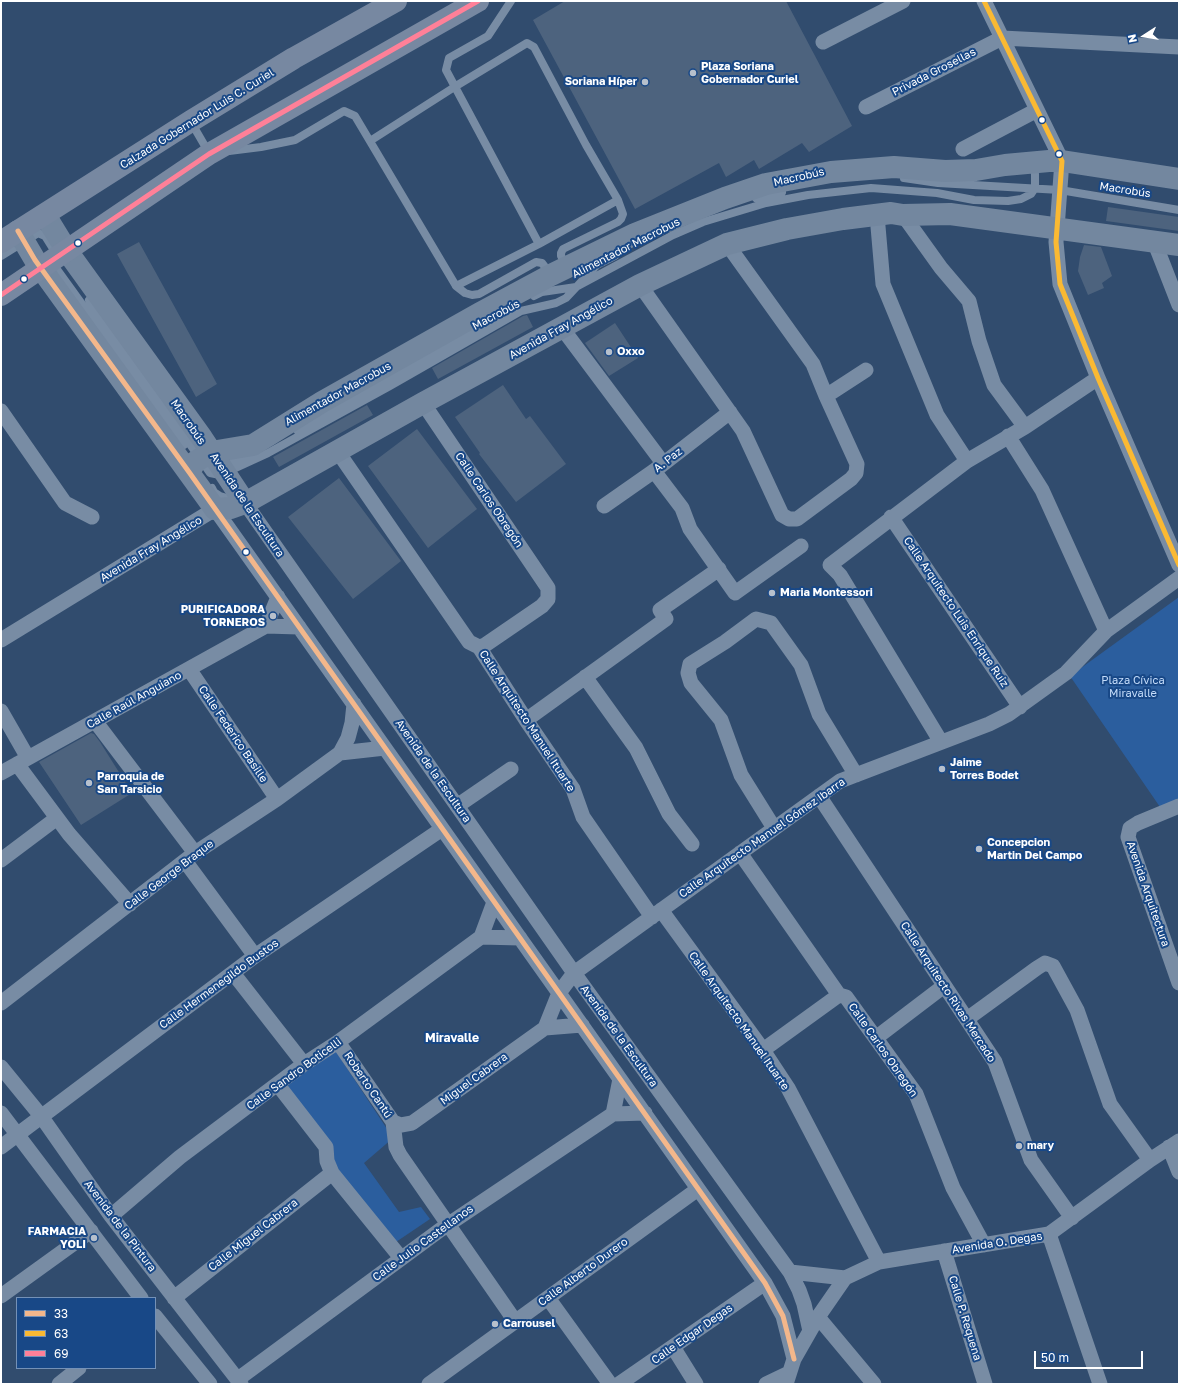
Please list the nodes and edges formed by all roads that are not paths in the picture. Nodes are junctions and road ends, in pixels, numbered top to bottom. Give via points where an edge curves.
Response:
1 (396, 1) edge
2 (478, 1) edge
3 (511, 1) edge
4 (903, 1) edge
5 (984, 1) edge
6 (1002, 38) junction
7 (823, 42) dead end
8 (1179, 47) edge
9 (456, 86) junction
10 (866, 107) dead end
11 (1037, 110) junction
12 (191, 122) junction
13 (370, 141) junction
14 (963, 149) dead end
15 (209, 154) junction
16 (1062, 161) junction
17 (1027, 162) junction
18 (870, 177) dead end
19 (893, 178) dead end
20 (1179, 179) edge
21 (835, 180) dead end
22 (1035, 188) junction
23 (787, 190) dead end
24 (1060, 190) junction
25 (618, 200) junction
26 (1179, 210) edge
27 (45, 215) junction
28 (877, 215) junction
29 (903, 215) junction
30 (1057, 226) junction
31 (14, 238) edge
32 (647, 238) dead end
33 (1179, 239) edge
34 (1154, 240) junction
35 (539, 244) junction
36 (727, 244) junction
37 (1179, 245) edge
38 (625, 251) dead end
39 (1, 256) edge
40 (49, 261) junction
41 (559, 271) junction
42 (72, 276) dead end
43 (640, 285) junction
44 (456, 286) junction
45 (576, 287) junction
46 (1, 295) edge
47 (1179, 305) edge
48 (562, 328) junction
49 (866, 370) dead end
50 (1098, 378) junction
51 (826, 396) junction
52 (423, 403) junction
53 (1, 411) edge
54 (730, 412) junction
55 (1024, 427) junction
56 (1008, 436) junction
57 (338, 452) junction
58 (967, 461) junction
59 (204, 462) junction
60 (658, 467) junction
61 (243, 500) junction
62 (604, 506) dead end
63 (215, 509) junction
64 (92, 517) dead end
65 (891, 517) junction
66 (1174, 543) edge
67 (801, 546) dead end
68 (1179, 565) edge
69 (719, 570) junction
70 (1179, 578) edge
71 (278, 597) junction
72 (548, 599) joint
73 (266, 626) junction
74 (299, 627) junction
75 (1106, 631) junction
76 (1, 640) edge
77 (479, 648) junction
78 (189, 669) junction
79 (585, 677) junction
80 (354, 704) junction
81 (1020, 707) junction
82 (1, 711) edge
83 (526, 720) junction
84 (95, 721) junction
85 (941, 742) junction
86 (385, 748) junction
87 (340, 753) junction
88 (23, 761) junction
89 (511, 769) dead end
90 (1, 773) edge
91 (856, 775) junction
92 (819, 796) junction
93 (277, 799) junction
94 (457, 806) junction
95 (1179, 806) edge
96 (57, 818) junction
97 (774, 828) junction
98 (442, 829) junction
99 (692, 844) dead end
100 (740, 853) junction
101 (190, 857) junction
102 (1, 860) edge
103 (494, 902) junction
104 (130, 904) junction
105 (656, 914) junction
106 (481, 937) junction
107 (520, 938) junction
108 (255, 956) junction
109 (1176, 964) edge
110 (574, 973) junction
111 (233, 974) junction
112 (1179, 983) edge
113 (944, 986) junction
114 (559, 993) junction
115 (839, 995) junction
116 (1, 1003) edge
117 (967, 1019) junction
118 (582, 1025) junction
119 (545, 1028) junction
120 (877, 1037) junction
121 (338, 1042) junction
122 (763, 1050) junction
123 (304, 1064) junction
124 (1, 1067) edge
125 (620, 1079) junction
126 (278, 1085) junction
127 (1, 1113) edge
128 (645, 1113) junction
129 (613, 1114) junction
130 (41, 1116) junction
131 (397, 1123) junction
132 (17, 1134) junction
133 (1174, 1144) edge
134 (1, 1147) edge
135 (1150, 1160) junction
136 (1179, 1172) edge
137 (332, 1173) junction
138 (698, 1189) junction
139 (111, 1216) junction
140 (1072, 1218) junction
141 (448, 1224) junction
142 (91, 1230) junction
143 (1048, 1234) junction
144 (984, 1245) junction
145 (944, 1251) junction
146 (401, 1258) junction
147 (879, 1262) junction
148 (790, 1272) junction
149 (845, 1278) junction
150 (765, 1283) junction
151 (1, 1296) edge
152 (140, 1297) edge
153 (174, 1298) junction
154 (548, 1298) junction
155 (156, 1317) edge
156 (818, 1317) junction
157 (515, 1321) junction
158 (810, 1331) junction
159 (673, 1347) junction
160 (78, 1369) edge
161 (790, 1372) edge
162 (240, 1382) edge
163 (59, 1384) edge
164 (210, 1384) edge
165 (428, 1384) edge
166 (610, 1384) edge
167 (619, 1384) edge
168 (696, 1384) edge
169 (766, 1384) edge
170 (874, 1384) edge
171 (985, 1384) edge
172 (1100, 1384) edge

1 - 12 main road, Calzada Gobernador Luis C. Curiel via 294,58
2 - 15 main road
3 - 9 lane via 488,36 449,58 446,70
4 - 7 street
5 - 6 street
6 - 8 street
6 - 10 street, Privada Grosellas
6 - 11 street
9 - 13 lane
9 - 25 lane via 527,43 534,47
9 - 35 lane
11 - 14 street
11 - 16 street
12 - 15 lane
12 - 27 main road, Calzada Gobernador Luis C. Curiel
13 - 15 lane via 355,116 344,111 295,140
13 - 44 lane
15 - 40 main road
16 - 17 street
16 - 20 street
16 - 24 street
17 - 22 lane via 1033,166 1036,174
17 - 41 street via 976,170 945,171 894,167 831,172 766,184 667,220
18 - 21 lane, Macrobús
19 - 22 lane, Macrobús
22 - 24 lane, Macrobús
22 - 45 lane, Alimentador Macrobus via 1021,200 1008,201 974,200 936,193 871,188 808,194 766,203 703,222 673,235
23 - 32 lane, Macrobús via 718,208
24 - 26 lane, Macrobús
24 - 30 street
25 - 35 lane
25 - 41 lane via 623,214 621,219 563,249
27 - 31 main road, Calzada Gobernador Luis C. Curiel
27 - 40 street, Avenida de la Escultura
28 - 29 street, Avenida Fray Angélico
28 - 36 street, Avenida Fray Angélico via 787,229
28 - 58 street via 883,284 937,415
29 - 30 street, Avenida Fray Angélico via 950,214
29 - 55 street via 941,268 969,301 994,384
30 - 33 lane, Macrobús
30 - 34 street, Avenida Fray Angélico
30 - 50 street via 1056,252 1060,284
30 - 61 lane, Macrobús via 959,211 882,209 767,228 718,242 646,274 427,394 251,493
31 - 39 lane
31 - 40 street, Avenida de la Escultura
34 - 37 street, Avenida Fray Angélico
34 - 47 street
35 - 44 lane
36 - 43 street, Avenida Fray Angélico
36 - 51 street via 813,364
38 - 45 lane, Macrobús via 597,265
40 - 46 main road
40 - 59 street, Avenida de la Escultura
40 - 59 street, Avenida de la Escultura
41 - 44 lane via 536,262 479,294 465,293
41 - 59 street via 322,402 253,445
42 - 59 lane, Macrobús
43 - 48 street, Avenida Fray Angélico
43 - 54 street
45 - 59 lane, Alimentador Macrobus via 542,292 524,300 265,448
45 - 59 lane, Macrobús via 566,298 521,312 268,453
48 - 52 street, Avenida Fray Angélico
48 - 60 street
49 - 51 street
50 - 55 street
50 - 66 street
51 - 54 street via 857,464 856,473 797,519 789,519 782,515 742,430
52 - 57 street, Avenida Fray Angélico
52 - 72 street, Calle Carlos Obregón via 548,588
53 - 64 street via 65,503
54 - 60 street, A. Paz
55 - 56 street
56 - 58 street
56 - 75 street via 1042,490
57 - 61 street, Avenida Fray Angélico
57 - 77 street, Calle Arquitecto Manuel Ituarte via 469,642
58 - 65 street
59 - 61 street, Avenida de la Escultura
59 - 61 lane, Macrobús via 214,492 227,498
59 - 63 street, Avenida de la Escultura
60 - 62 street, A. Paz
60 - 69 street via 682,508 690,529
61 - 63 street, Avenida Fray Angélico via 231,508
61 - 94 street, Avenida de la Escultura
63 - 71 street, Avenida de la Escultura
63 - 76 street, Avenida Fray Angélico
65 - 81 street, Calle Arquitecto Luis Enrique Ruiz
65 - 85 street via 830,565 840,575
66 - 68 street
67 - 69 street via 735,593
69 - 79 street via 660,610 666,619
70 - 75 street, Calle Arquitecto Manuel Gómez Ibarra
71 - 73 street
71 - 74 street, Avenida de la Escultura
72 - 77 street, Calle Arquitecto Manuel Ituarte via 542,606
73 - 74 street
73 - 78 street, Calle Raúl Anguiano
74 - 80 street, Avenida de la Escultura
75 - 81 street, Calle Arquitecto Manuel Gómez Ibarra via 1066,673
77 - 83 street, Calle Arquitecto Manuel Ituarte
78 - 84 street, Calle Raúl Anguiano
78 - 93 street, Calle Federico Basille
79 - 83 street
79 - 99 street via 636,748 669,814
80 - 86 street, Avenida de la Escultura
80 - 87 street, Calle George Braque via 348,738
81 - 85 street, Calle Arquitecto Manuel Gómez Ibarra via 989,724
82 - 88 street
83 - 105 street, Calle Arquitecto Manuel Ituarte via 573,789 583,817
84 - 88 street, Calle Raúl Anguiano
84 - 101 street
85 - 91 street, Calle Arquitecto Manuel Gómez Ibarra
86 - 87 street, Calle George Braque
86 - 98 street, Avenida de la Escultura
87 - 93 street, Calle George Braque
88 - 90 street, Calle Raúl Anguiano
88 - 96 street
89 - 94 street
91 - 92 street, Calle Arquitecto Manuel Gómez Ibarra via 840,781
91 - 97 street via 819,714 800,665 771,623 756,619 690,664 688,673 692,683 721,720 740,775
92 - 97 street, Calle Arquitecto Manuel Gómez Ibarra
92 - 113 street, Calle Arquitecto Rivas Mercado
93 - 101 street, Calle George Braque
94 - 110 street, Avenida de la Escultura
95 - 109 street, Avenida Arquitectura via 1138,822 1130,828 1128,837
96 - 102 street
96 - 104 street
97 - 100 street, Calle Arquitecto Manuel Gómez Ibarra
98 - 103 street, Avenida de la Escultura
98 - 108 street, Calle Hermenegildo Bustos
100 - 105 street, Calle Arquitecto Manuel Gómez Ibarra
100 - 115 street, Calle Carlos Obregón
101 - 104 street, Calle George Braque
101 - 108 street
103 - 106 street
103 - 107 street, Avenida de la Escultura
104 - 116 street, Calle George Braque
105 - 110 street, Calle Arquitecto Manuel Gómez Ibarra
105 - 122 street, Calle Arquitecto Manuel Ituarte
106 - 107 street
106 - 121 street, Calle Sandro Boticelli
107 - 114 street, Avenida de la Escultura
108 - 111 street, Calle Hermenegildo Bustos
109 - 112 street, Avenida Arquitectura
110 - 114 street, Calle Arquitecto Manuel Gómez Ibarra
110 - 148 street, Avenida de la Escultura
111 - 123 street
111 - 130 street, Calle Hermenegildo Bustos
113 - 117 street, Calle Arquitecto Rivas Mercado
113 - 120 street
114 - 118 street, Avenida de la Escultura
114 - 119 street
115 - 120 street, Calle Carlos Obregón via 846,997
115 - 122 street
117 - 135 street via 1044,963 1053,966 1077,1010 1110,1104
117 - 140 street, Calle Arquitecto Rivas Mercado via 995,1062 1031,1160
118 - 119 street
118 - 125 street, Avenida de la Escultura
119 - 131 street, Miguel Cabrera via 412,1123
120 - 144 street, Calle Carlos Obregón via 916,1094 953,1188
121 - 123 street, Calle Sandro Boticelli
121 - 131 street, Roberto Cantú
122 - 147 street, Calle Arquitecto Manuel Ituarte via 788,1088
123 - 126 street, Calle Sandro Boticelli
124 - 130 street, Avenida de la Pintura
125 - 128 street, Avenida de la Escultura
125 - 129 street
126 - 137 street via 326,1147 327,1161
126 - 139 street, Calle Sandro Boticelli via 180,1157
127 - 132 street
128 - 129 street
128 - 138 street, Avenida de la Escultura
129 - 141 street, Calle Julio Castellanos
130 - 132 street, Calle Hermenegildo Bustos
130 - 139 street, Avenida de la Pintura
131 - 141 street via 396,1147 400,1155
132 - 134 street, Calle Hermenegildo Bustos
132 - 142 street
133 - 135 street, Avenida O. Degas
133 - 136 street
135 - 140 street, Avenida O. Degas
137 - 146 street
137 - 153 street, Calle Miguel Cabrera
138 - 150 street, Avenida de la Escultura
138 - 154 street, Calle Alberto Durero
139 - 153 street, Avenida de la Pintura
140 - 143 street, Avenida O. Degas
141 - 146 street, Calle Julio Castellanos
141 - 157 street
142 - 151 street
142 - 152 street
143 - 144 street, Avenida O. Degas
143 - 172 street
144 - 145 street, Avenida O. Degas
145 - 147 street, Avenida O. Degas
145 - 171 street, Calle P. Requena
146 - 162 street, Calle Julio Castellanos
147 - 149 street, Avenida O. Degas
148 - 149 street
148 - 158 street, Avenida de la Escultura via 804,1304
149 - 156 street
150 - 159 street, Calle Edgar Degas
150 - 161 street, Avenida de la Escultura via 783,1316
153 - 162 street, Avenida de la Pintura
154 - 157 street, Calle Alberto Durero
154 - 166 street
155 - 164 street
156 - 158 street
156 - 170 street
157 - 165 street, Calle Alberto Durero
158 - 161 street
159 - 167 street, Calle Edgar Degas
159 - 168 street
160 - 163 street
161 - 169 street

